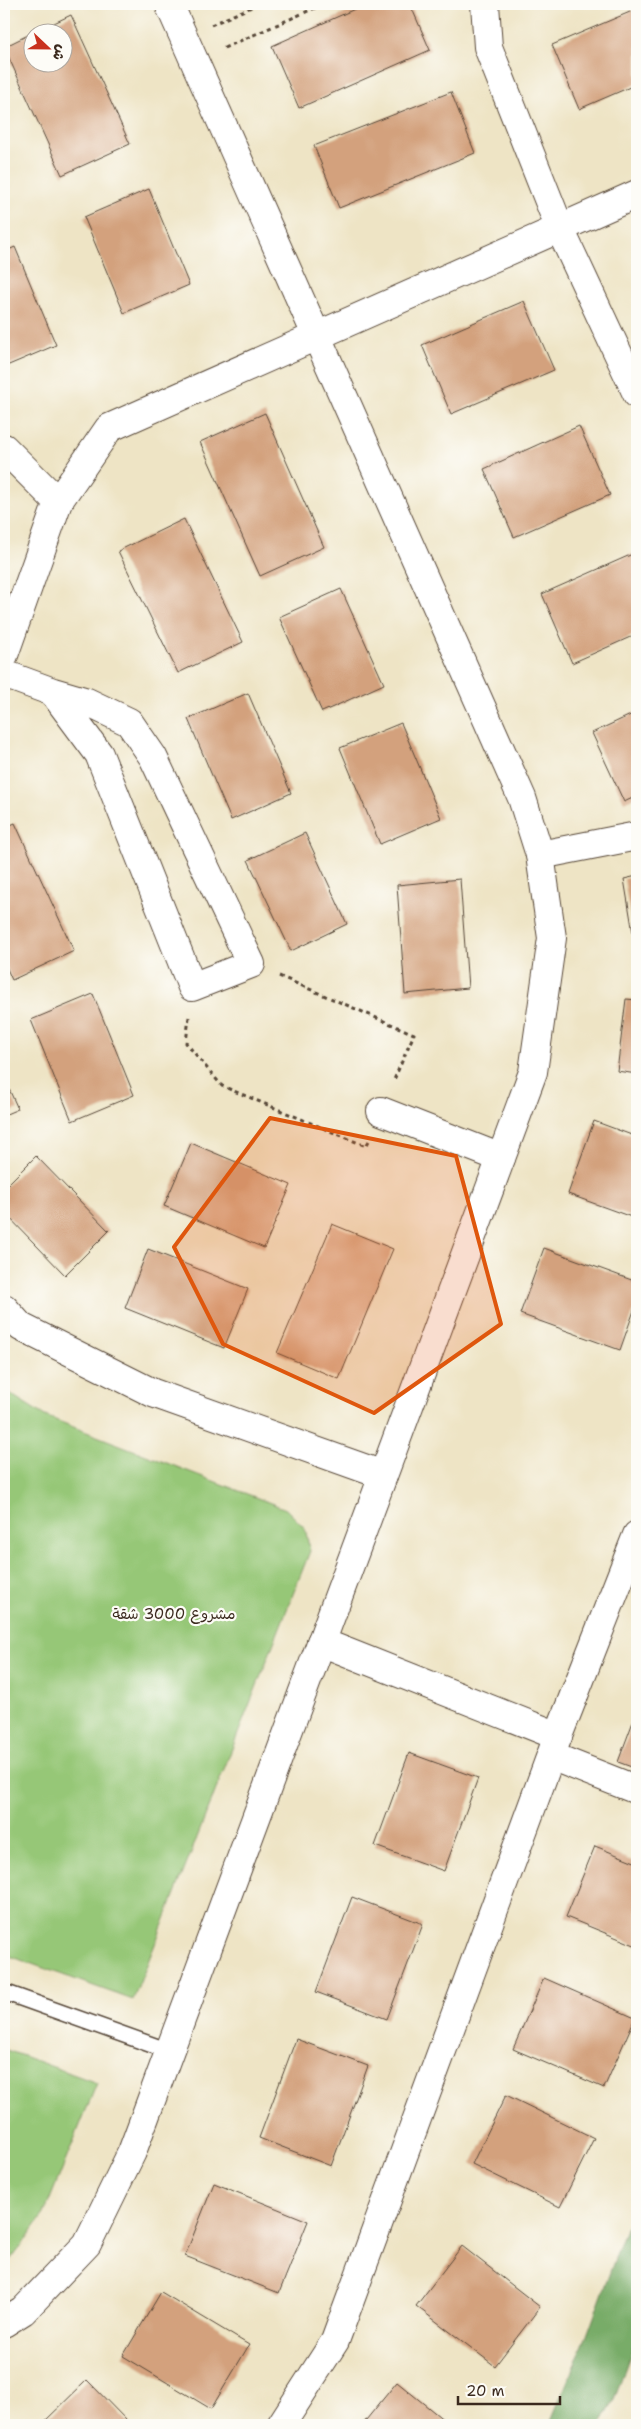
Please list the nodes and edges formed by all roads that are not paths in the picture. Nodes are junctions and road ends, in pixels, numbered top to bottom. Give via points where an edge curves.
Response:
1 (169, 4) edge
2 (485, 4) edge
3 (637, 194) edge
4 (560, 229) junction
5 (317, 336) junction
6 (637, 394) edge
7 (4, 448) edge
8 (58, 502) junction
9 (4, 655) edge
10 (4, 674) edge
11 (53, 692) junction
12 (637, 836) edge
13 (540, 854) junction
14 (381, 1111) road end
15 (501, 1158) junction
16 (4, 1308) edge
17 (383, 1475) junction
18 (637, 1535) edge
19 (321, 1642) junction
20 (554, 1746) junction
21 (637, 1790) edge
22 (4, 1992) edge
23 (169, 2051) junction
24 (4, 2323) edge
25 (281, 2425) edge

1 - 5 street
2 - 4 street via 488,47
3 - 4 street
4 - 5 street
4 - 6 street
5 - 8 street via 109,428
5 - 13 street via 522,798
7 - 8 street
8 - 9 street
10 - 11 street
11 - 11 street via 99,754 192,987 251,964 153,757 129,722 88,702
12 - 13 street
13 - 15 street via 552,938 533,1072
14 - 15 street
15 - 17 street
16 - 17 street via 21,1327 152,1393
17 - 19 street
18 - 20 street
19 - 20 street
19 - 23 street
20 - 21 street
20 - 25 street via 335,2341
22 - 23 lane
23 - 24 street via 132,2152 87,2244 23,2311

